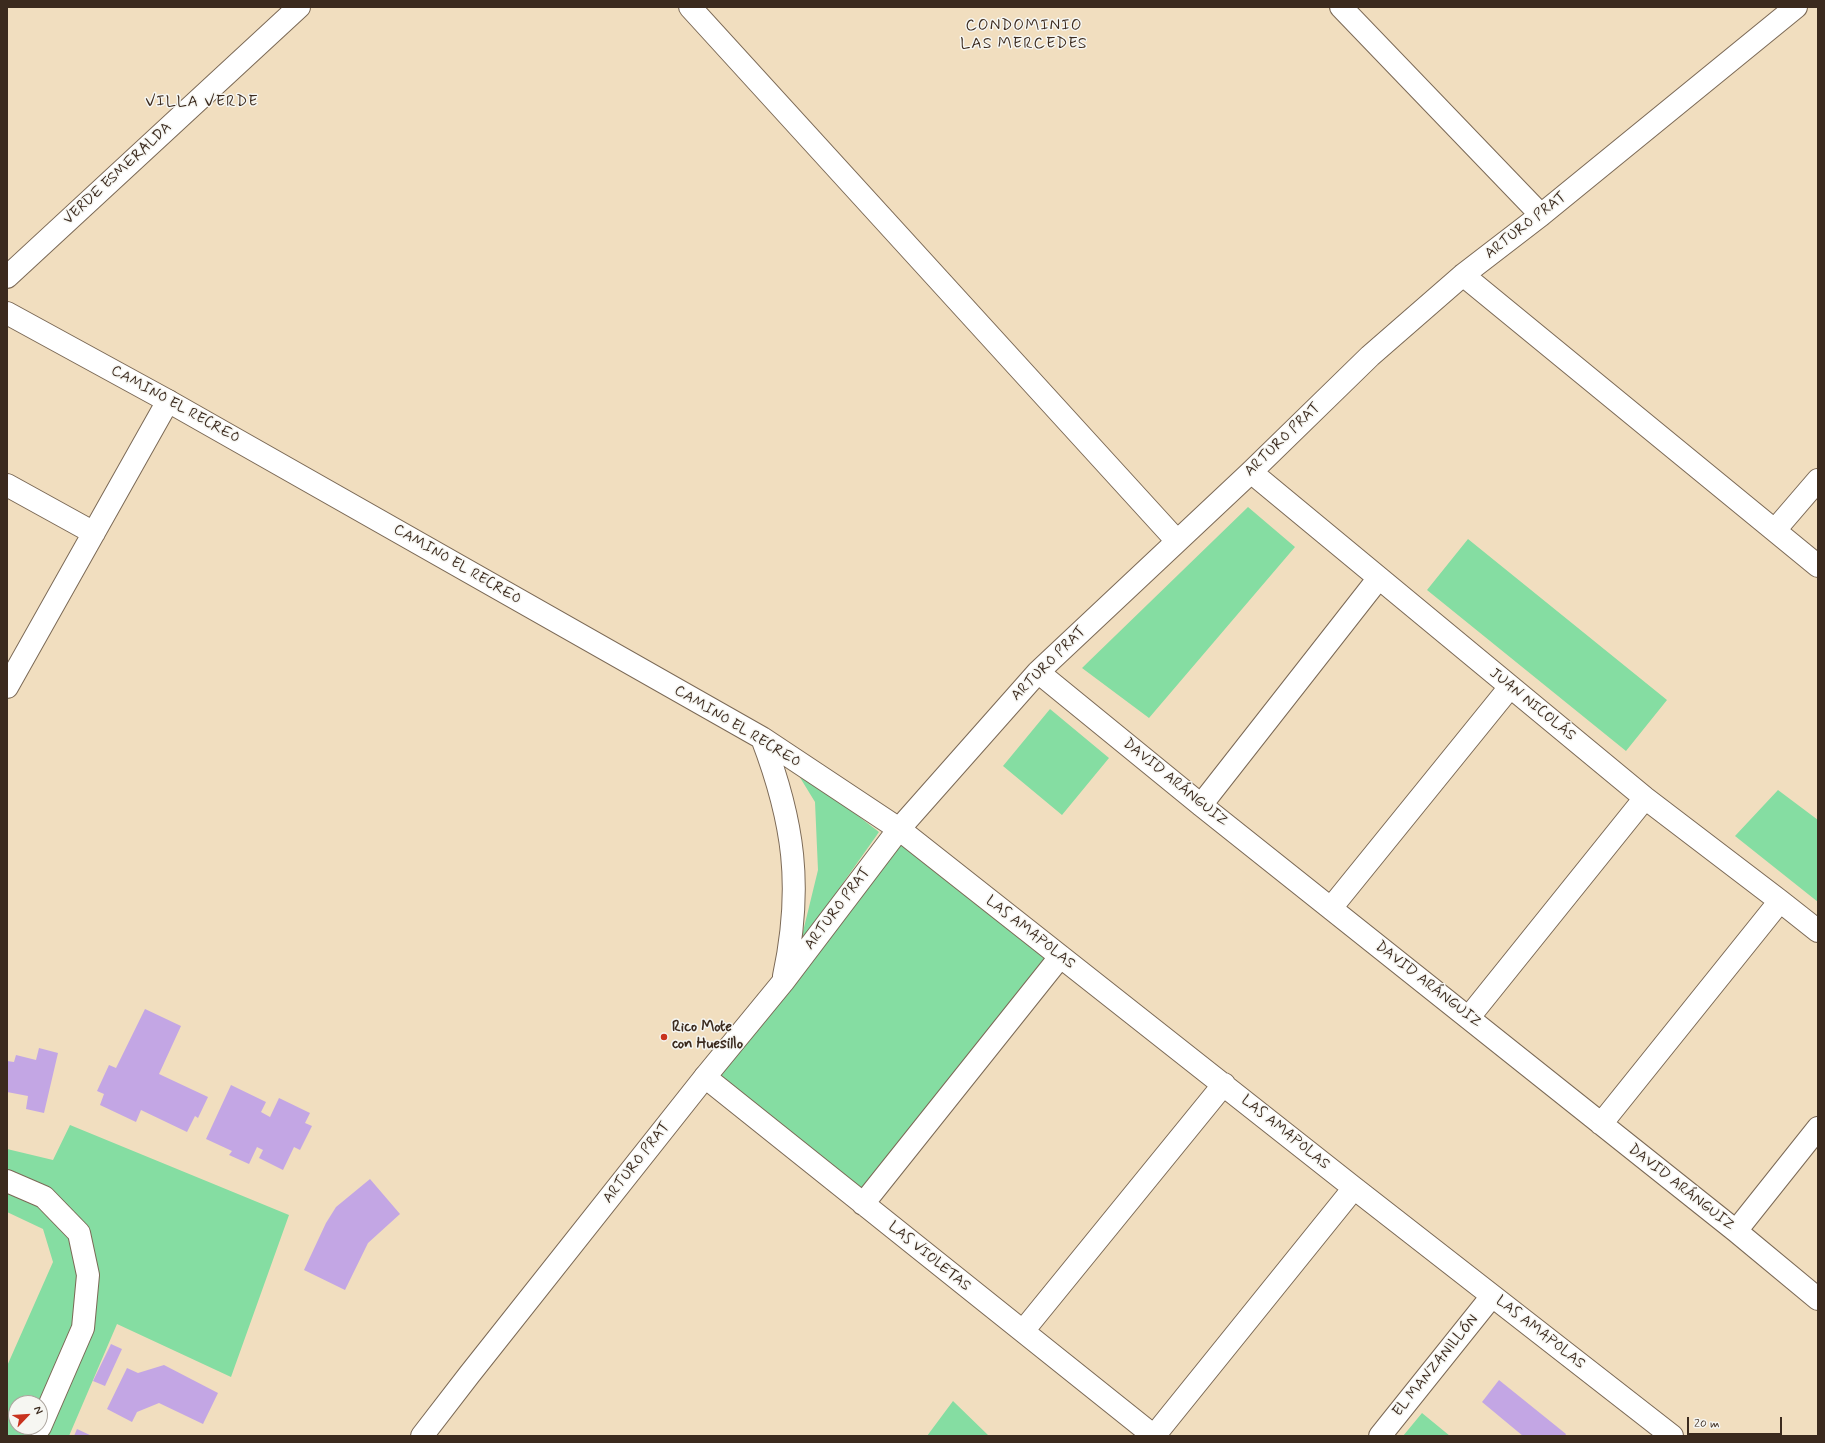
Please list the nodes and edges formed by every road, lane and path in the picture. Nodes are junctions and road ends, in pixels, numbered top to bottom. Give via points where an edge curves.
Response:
1 (299, 7) edge
2 (690, 7) edge
3 (1341, 7) edge
4 (1796, 7) edge
5 (1541, 215) junction
6 (1463, 275) junction
7 (7, 277) edge
8 (7, 313) edge
9 (168, 401) junction
10 (1251, 472) junction
11 (1818, 480) edge
12 (7, 485) edge
13 (1775, 530) junction
14 (94, 534) junction
15 (1177, 541) junction
16 (1818, 566) edge
17 (1378, 579) junction
18 (1038, 672) junction
19 (7, 687) edge
20 (1510, 687) junction
21 (762, 738) junction
22 (1646, 798) junction
23 (1201, 804) junction
24 (899, 829) junction
25 (1780, 900) junction
26 (1331, 908) junction
27 (1818, 931) edge
28 (1060, 957) junction
29 (783, 982) junction
30 (1468, 1017) junction
31 (704, 1077) junction
32 (1224, 1084) junction
33 (1601, 1124) junction
34 (1818, 1128) edge
35 (7, 1181) edge
36 (1354, 1188) junction
37 (863, 1204) junction
38 (1736, 1231) junction
39 (1492, 1296) junction
40 (1818, 1300) edge
41 (1023, 1331) junction
42 (48, 1409) edge
43 (422, 1436) edge
44 (1154, 1436) edge
45 (1380, 1436) edge
46 (1672, 1436) edge

1 - 7 street, VERDE ESMERALDA
2 - 15 street
3 - 5 street
4 - 5 street, ARTURO PRAT
5 - 6 street, ARTURO PRAT
6 - 10 street, ARTURO PRAT via 1370,356
6 - 13 street
8 - 9 street, CAMINO EL RECREO
9 - 14 street
9 - 21 street, CAMINO EL RECREO
10 - 15 street, ARTURO PRAT
10 - 17 street, JUAN NICOLÁS
11 - 13 street
12 - 14 street
13 - 16 street
14 - 19 street
15 - 18 street, ARTURO PRAT
17 - 20 street, JUAN NICOLÁS
17 - 23 street
18 - 23 street, DAVID ARÁNGUIZ
18 - 24 street, ARTURO PRAT
20 - 22 street, JUAN NICOLÁS
20 - 26 street
21 - 24 street, CAMINO EL RECREO
21 - 29 street via 776,774 792,850 793,916
22 - 25 street, JUAN NICOLÁS
22 - 30 street
23 - 26 street, DAVID ARÁNGUIZ
24 - 28 street, LAS AMAPOLAS
24 - 29 street, ARTURO PRAT
25 - 27 street, JUAN NICOLÁS
25 - 33 street
26 - 30 street, DAVID ARÁNGUIZ
28 - 32 street, LAS AMAPOLAS
28 - 37 street
29 - 31 street, ARTURO PRAT
30 - 33 street, DAVID ARÁNGUIZ
31 - 37 street, LAS VIOLETAS
31 - 43 street, ARTURO PRAT
32 - 36 street, LAS AMAPOLAS
32 - 41 street
33 - 38 street, DAVID ARÁNGUIZ
34 - 38 street
35 - 42 street via 44,1197 79,1232 88,1275 83,1328
36 - 39 street, LAS AMAPOLAS
36 - 44 street
37 - 41 street, LAS VIOLETAS
38 - 40 street, DAVID ARÁNGUIZ
39 - 45 street, EL MANZANILLÓN
39 - 46 street, LAS AMAPOLAS
41 - 44 street, LAS VIOLETAS

